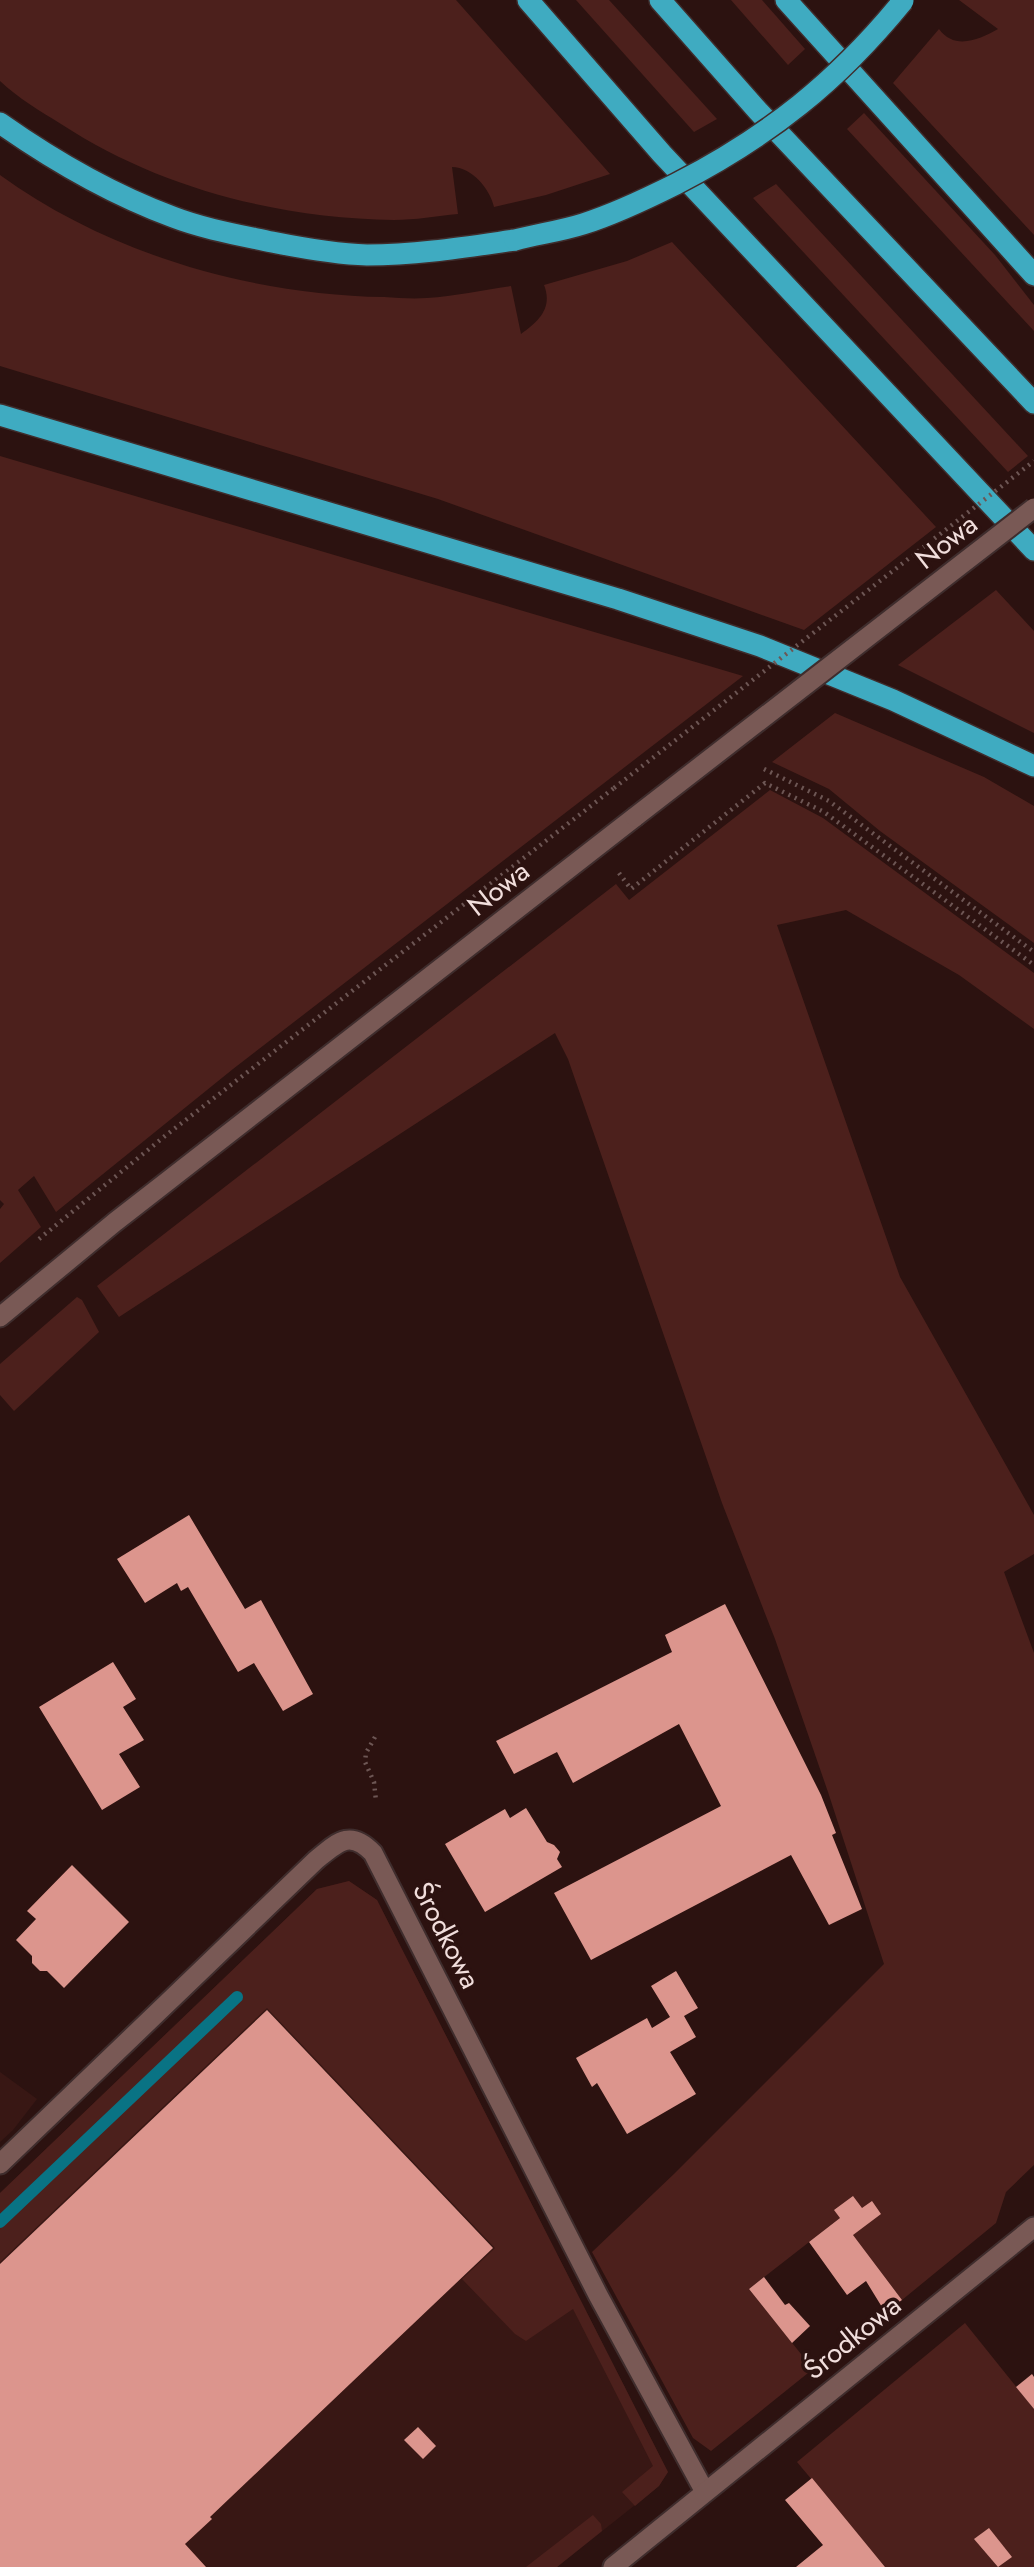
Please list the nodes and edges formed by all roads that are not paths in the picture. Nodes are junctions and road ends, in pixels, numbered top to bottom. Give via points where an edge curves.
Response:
1 (528, 0) edge
2 (660, 0) edge
3 (786, 0) edge
4 (903, 0) edge
5 (0, 123) edge
6 (1034, 275) edge
7 (1034, 403) edge
8 (0, 415) edge
9 (1034, 508) edge
10 (1034, 550) edge
11 (1034, 766) edge
12 (0, 1317) edge
13 (0, 2164) edge
14 (1034, 2227) edge
15 (705, 2492) junction
16 (613, 2567) edge

1 - 10 highway via 662,154
2 - 7 highway via 767,121
3 - 6 highway
4 - 5 highway, bridge via 826,85 779,123 713,165 583,224 515,240 422,253 364,255 299,247 174,218 88,179
8 - 11 highway via 618,599 760,646 893,700
9 - 12 street, Nowa, bridge via 97,1236
13 - 15 street, Środkowa via 316,1860 338,1842 352,1839 365,1845
14 - 15 street, Środkowa
15 - 16 street, Środkowa

